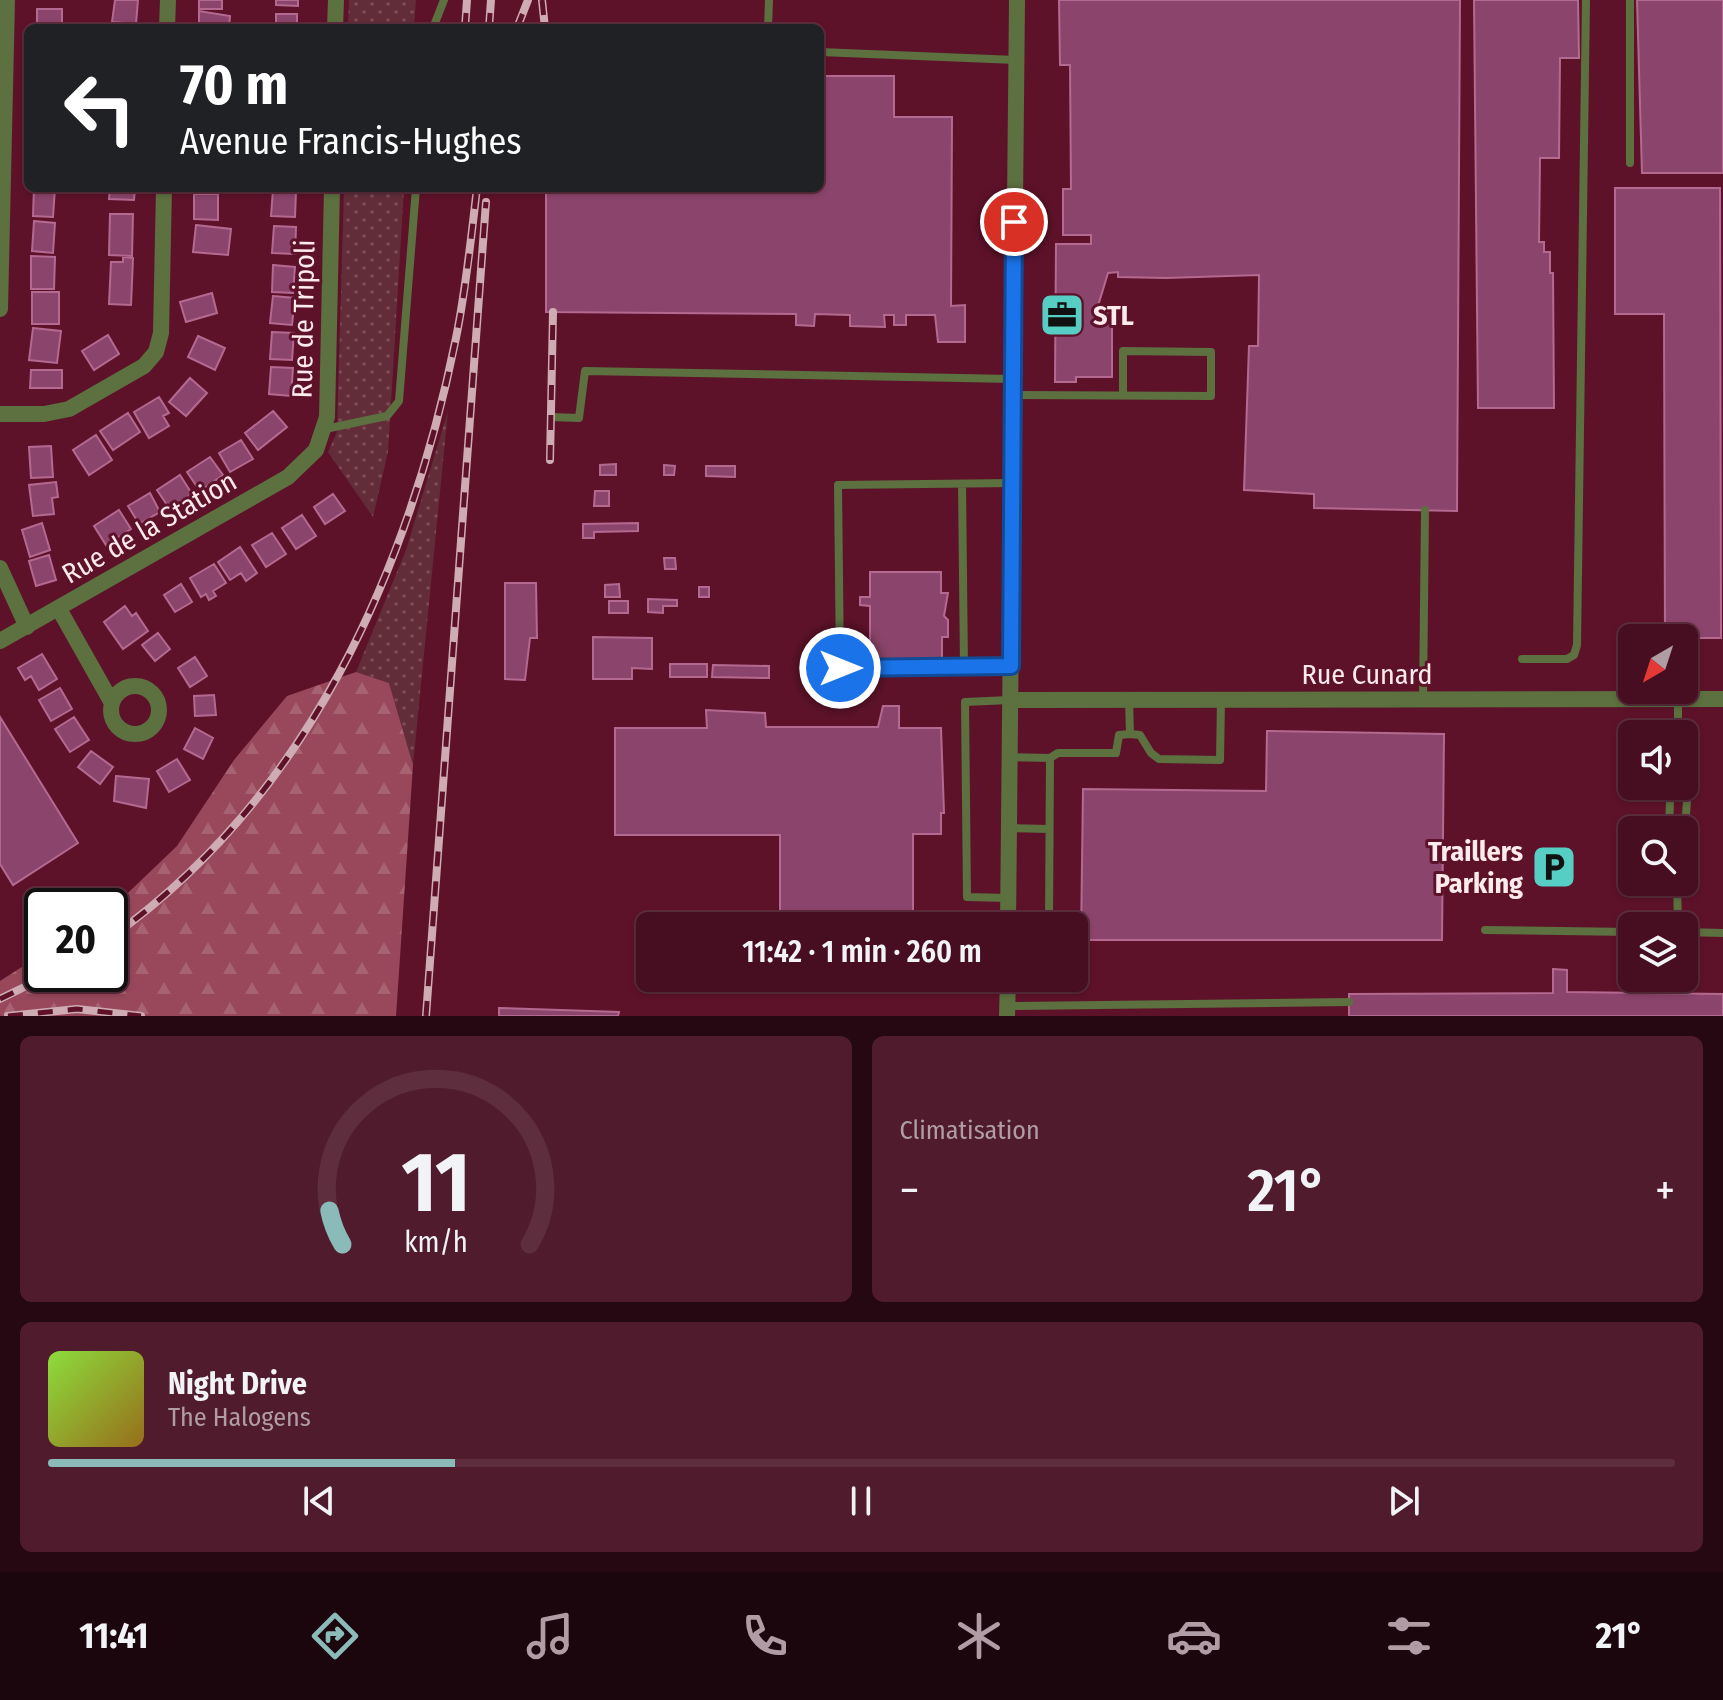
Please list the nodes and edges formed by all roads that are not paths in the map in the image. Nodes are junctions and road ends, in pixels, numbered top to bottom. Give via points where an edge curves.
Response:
1 (7, 0) edge
2 (168, 0) edge
3 (336, 0) edge
4 (444, 0) edge
5 (769, 0) edge
6 (1017, 0) edge
7 (1586, 0) edge
8 (1630, 0) edge
9 (167, 24) edge
10 (335, 24) edge
11 (435, 24) edge
12 (768, 24) edge
13 (824, 52) edge
14 (1016, 60) junction
15 (1630, 163) dead end
16 (164, 192) edge
17 (332, 192) edge
18 (416, 192) edge
19 (0, 309) edge
20 (1013, 387) junction
21 (1123, 395) junction
22 (0, 414) edge
23 (551, 417) dead end
24 (325, 429) junction
25 (316, 450) joint
26 (1012, 483) junction
27 (962, 484) junction
28 (1425, 510) dead end
29 (0, 568) edge
30 (59, 609) junction
31 (27, 627) junction
32 (0, 641) edge
33 (1522, 659) dead end
34 (1011, 666) junction
35 (964, 667) junction
36 (1618, 699) edge
37 (1698, 699) edge
38 (1723, 699) edge
39 (1011, 700) junction
40 (1129, 700) junction
41 (1221, 700) junction
42 (1423, 700) junction
43 (112, 703) dead end
44 (1130, 734) junction
45 (1010, 757) junction
46 (1050, 758) junction
47 (1009, 828) junction
48 (1049, 829) junction
49 (1008, 898) junction
50 (1008, 912) edge
51 (1049, 912) edge
52 (1485, 930) dead end
53 (1618, 932) edge
54 (1698, 932) edge
55 (1723, 933) edge
56 (1349, 1002) dead end
57 (1007, 1011) edge

1 - 19 street
2 - 9 street
3 - 10 street
4 - 11 lane
5 - 12 lane
6 - 14 street
7 - 33 lane via 1577,645 1567,659
8 - 15 lane
13 - 14 lane
14 - 20 street
16 - 22 street via 161,333 156,352 144,366 69,409
17 - 24 street, Rue de Tripoli
18 - 24 lane via 399,401 387,416
20 - 21 lane
20 - 23 lane via 585,371 579,418
20 - 26 street
21 - 21 lane via 1211,396 1211,352 1123,351
24 - 25 street, Rue de Tripoli
25 - 30 street, Rue de la Station via 288,477
26 - 27 lane
26 - 34 street
27 - 35 lane
27 - 35 lane via 838,485 840,668
28 - 42 lane
29 - 31 street
30 - 31 street, Rue de la Station
30 - 43 street
31 - 32 street, Rue de la Station
34 - 35 lane
34 - 39 street
36 - 42 street, Rue Cunard
37 - 38 street, Rue Cunard
39 - 40 street, Rue Cunard
39 - 45 street
39 - 49 lane via 965,702 967,897
40 - 41 street, Rue Cunard
40 - 44 lane
41 - 42 street, Rue Cunard
41 - 44 lane via 1220,760 1159,759 1140,735
44 - 46 lane via 1119,735 1116,753 1058,753
45 - 46 lane
45 - 47 street
46 - 48 lane
47 - 48 lane
47 - 49 street
48 - 51 lane
49 - 50 street
52 - 53 lane
54 - 55 lane
56 - 57 lane

